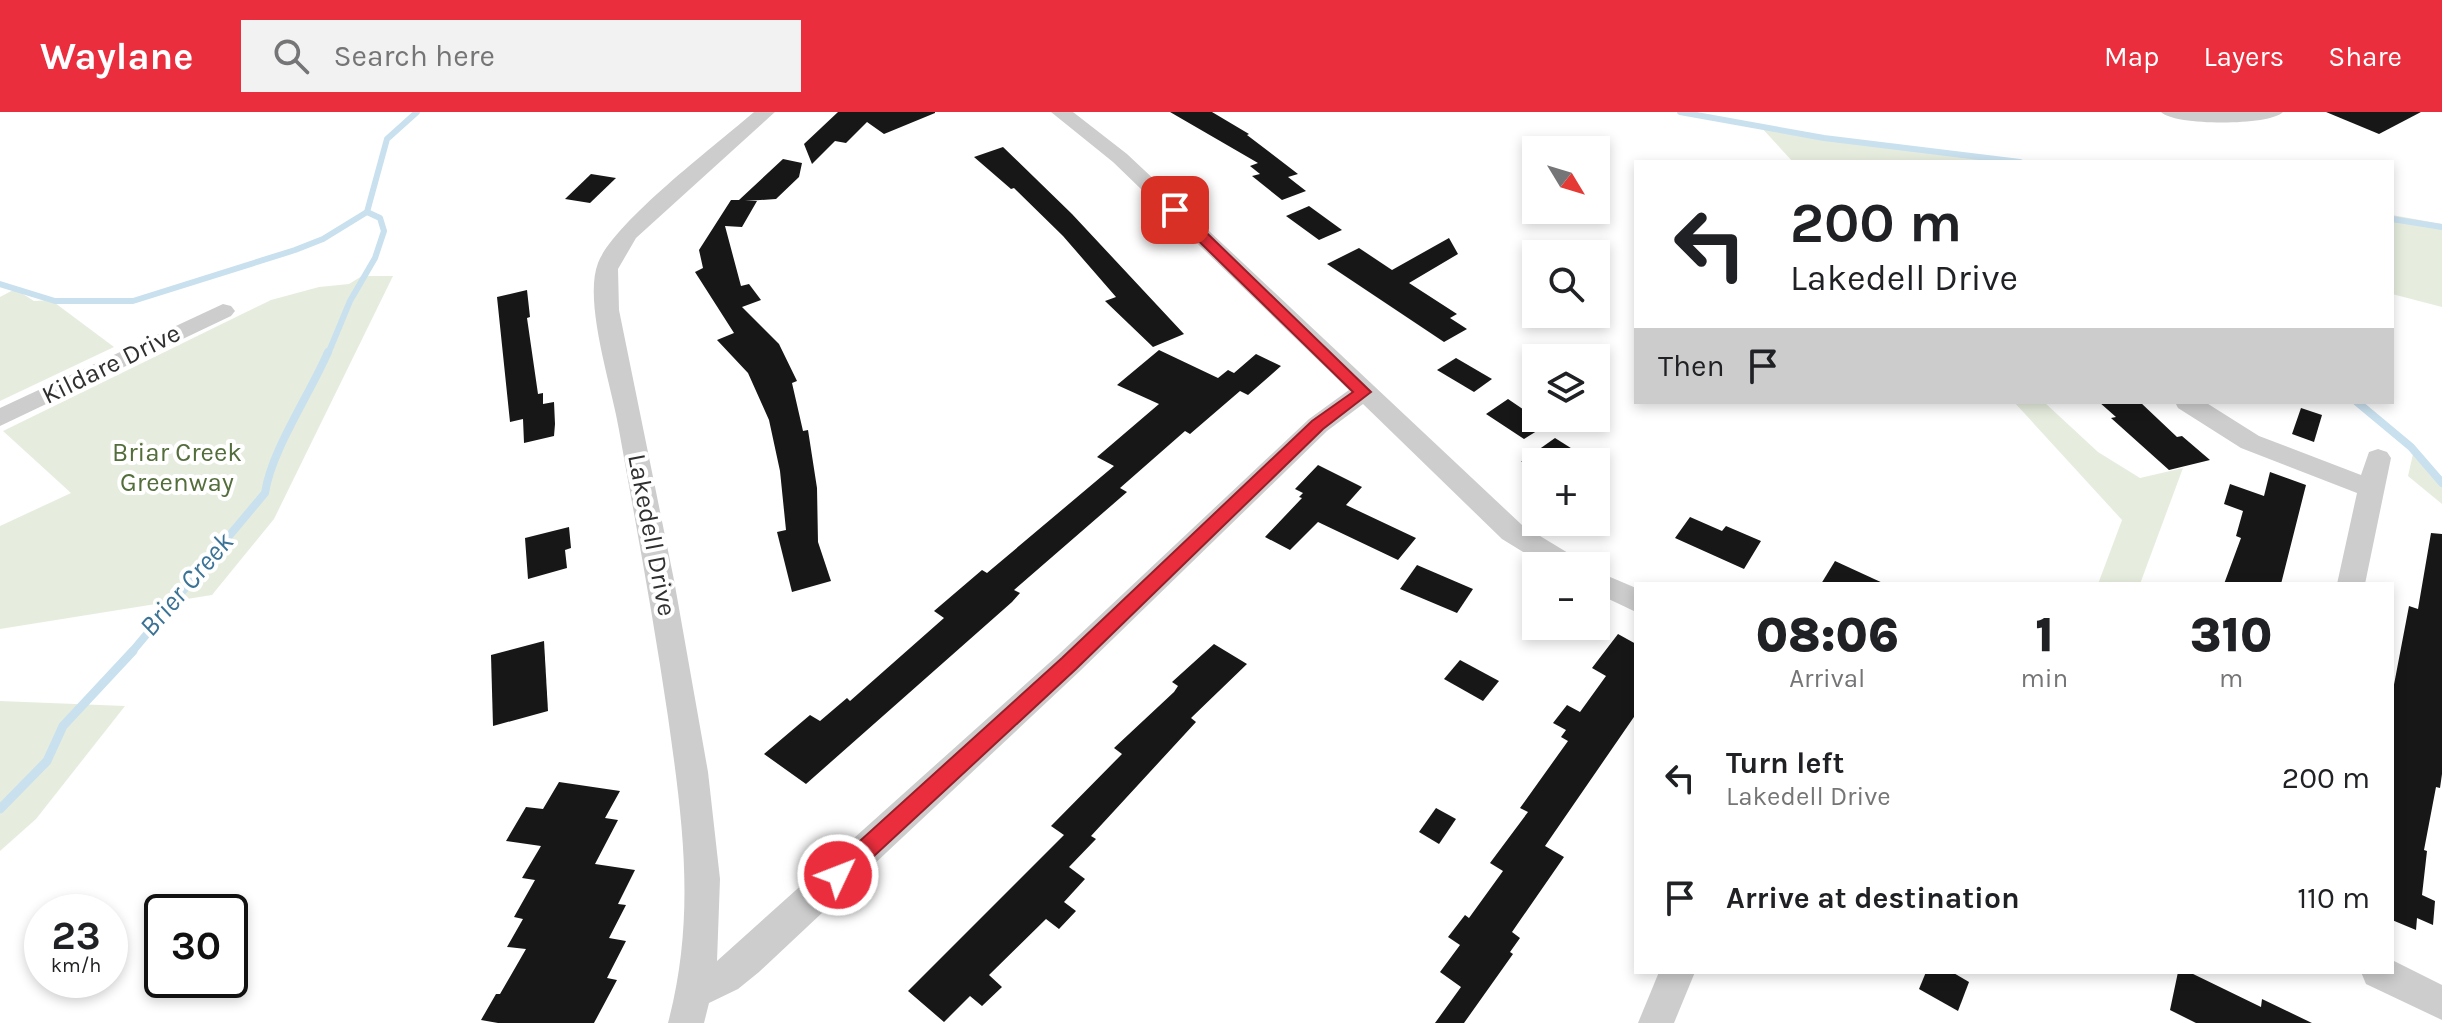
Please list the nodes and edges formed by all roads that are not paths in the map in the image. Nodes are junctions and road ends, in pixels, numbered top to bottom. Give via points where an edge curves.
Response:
1 (765, 112) edge
2 (1061, 112) edge
3 (2171, 112) edge
4 (2273, 112) edge
5 (223, 311) dead end
6 (1363, 392) junction
7 (2190, 404) edge
8 (0, 418) edge
9 (2378, 458) dead end
10 (2372, 489) junction
11 (1545, 552) edge
12 (2351, 582) edge
13 (1610, 588) edge
14 (1634, 600) edge
15 (1676, 974) edge
16 (2383, 974) edge
17 (695, 992) junction
18 (2442, 1003) edge
19 (686, 1023) edge
20 (1656, 1023) edge

1 - 17 street, Lakedell Drive via 628,233 613,253 606,279 674,650 704,854 706,908
2 - 6 street via 1120,158
3 - 4 street via 2215,117
5 - 8 street, Kildare Drive
6 - 11 street via 1512,532
6 - 17 street via 1318,425 746,960
7 - 10 street via 2250,442
9 - 10 street
10 - 12 street
13 - 14 street
15 - 20 street
16 - 18 street
17 - 19 street, Lakedell Drive

